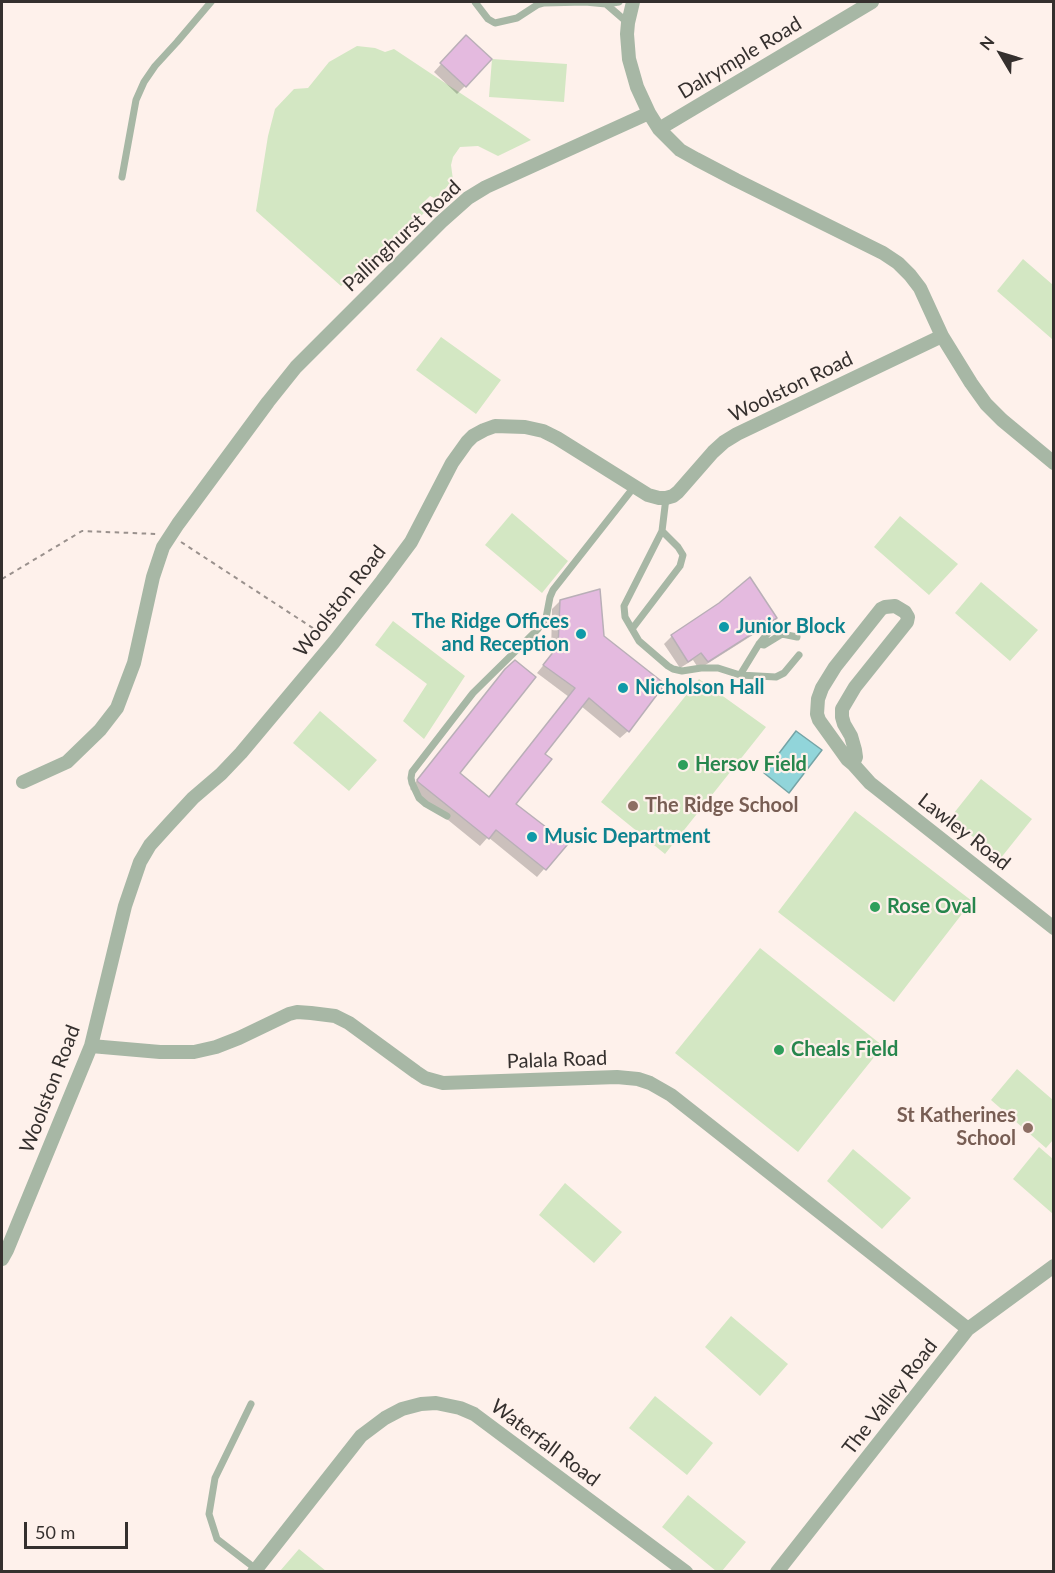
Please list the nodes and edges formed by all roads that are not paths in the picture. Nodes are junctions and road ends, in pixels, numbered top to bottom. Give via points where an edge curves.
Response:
1 (211, 2) edge
2 (475, 2) edge
3 (619, 2) edge
4 (633, 2) edge
5 (872, 2) edge
6 (606, 4) junction
7 (628, 23) junction
8 (649, 113) junction
9 (659, 129) junction
10 (122, 177) dead end
11 (942, 336) junction
12 (1053, 461) edge
13 (634, 487) junction
14 (666, 498) junction
15 (662, 531) junction
16 (773, 627) dead end
17 (632, 629) junction
18 (797, 637) dead end
19 (759, 644) junction
20 (799, 655) dead end
21 (740, 675) junction
22 (853, 764) junction
23 (23, 782) dead end
24 (447, 816) dead end
25 (1053, 928) edge
26 (91, 1046) junction
27 (2, 1259) edge
28 (1053, 1266) edge
29 (968, 1329) junction
30 (252, 1404) dead end
31 (255, 1570) edge
32 (686, 1572) edge
33 (777, 1572) edge

1 - 10 lane via 144,82 136,100
2 - 6 lane via 495,23 517,18 544,3
3 - 6 lane
4 - 7 street
5 - 9 street, Dalrymple Road
6 - 7 lane
7 - 8 street via 633,73
8 - 9 street
8 - 23 street, Pallinghurst Road via 468,198 296,367 163,547 134,663 117,708 67,762
9 - 11 street via 680,150 898,263 920,288
11 - 12 street via 986,404
11 - 14 street, Woolston Road via 737,434 713,452 678,492
13 - 14 street, Woolston Road via 648,495
13 - 24 lane via 553,590 546,618 538,629 473,693 412,772 419,798
13 - 26 street, Woolston Road via 543,431 495,426 467,442 411,542 382,582 241,753 193,798 145,852 125,906
14 - 15 lane
15 - 17 lane via 624,606
15 - 17 lane via 683,555 680,566
16 - 19 lane
17 - 21 lane via 673,669 718,668
18 - 19 lane via 782,634
19 - 21 lane
20 - 21 lane via 781,675
22 - 22 street, Lawley Road via 819,720 818,699 835,667 881,609 895,606 905,612 907,622 842,709 855,750
22 - 25 street, Lawley Road via 870,783
26 - 27 street, Woolston Road
26 - 29 street, Palala Road via 194,1052 216,1047 288,1014 311,1012 349,1023 434,1082 617,1077 644,1081 671,1095
28 - 29 street, The Valley Road
29 - 33 street, The Valley Road
30 - 31 lane via 215,1478 209,1514 217,1539
31 - 32 street, Waterfall Road via 361,1437 402,1409 436,1403 474,1414

